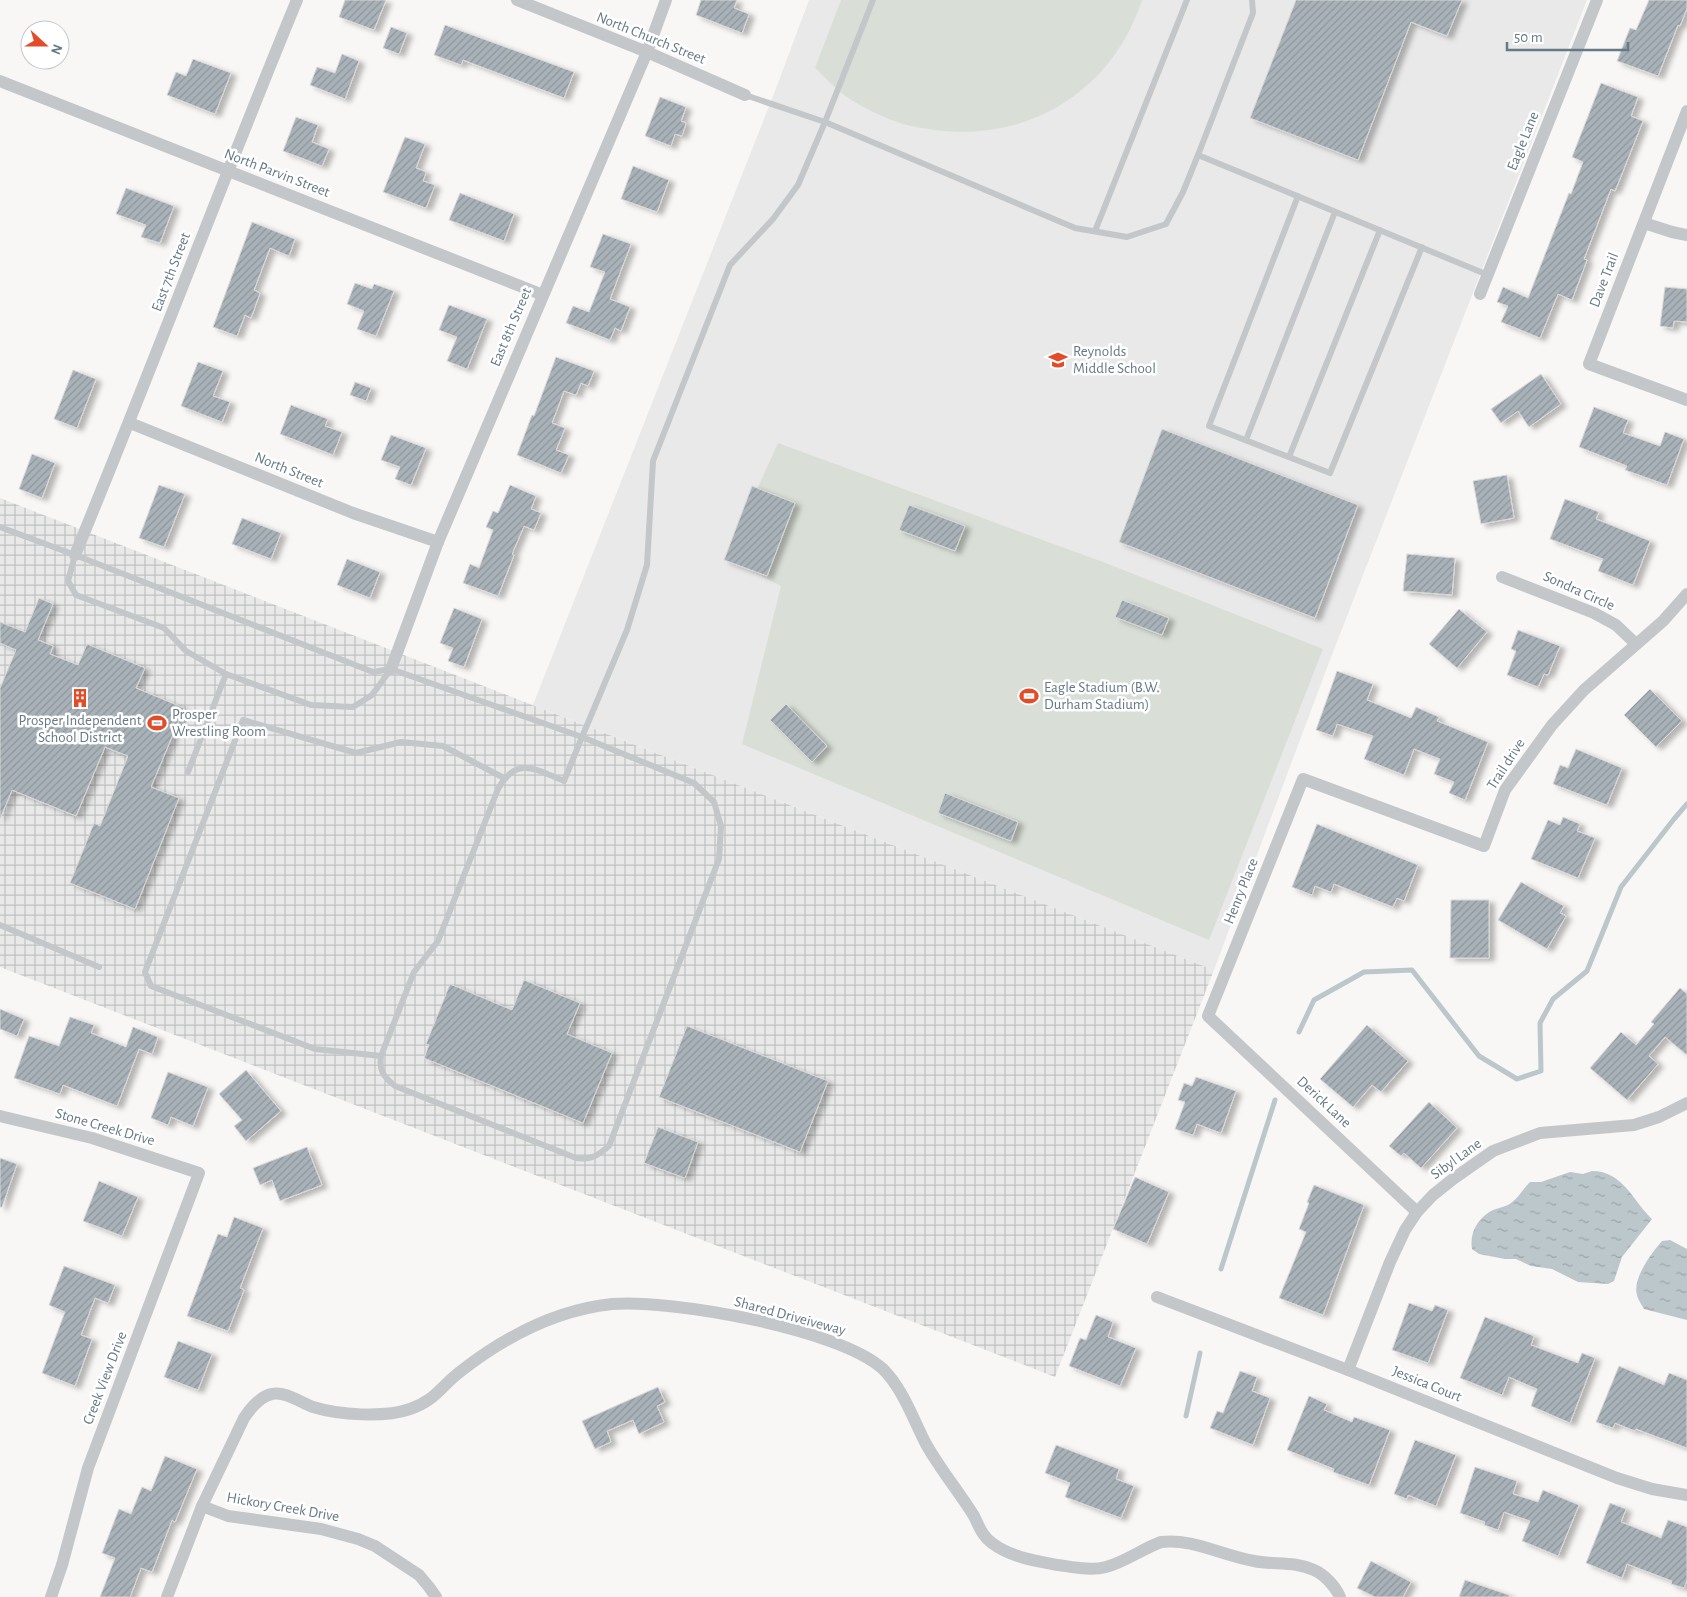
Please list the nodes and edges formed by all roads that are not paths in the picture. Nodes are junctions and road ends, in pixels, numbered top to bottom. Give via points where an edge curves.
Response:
1 (297, 0) edge
2 (517, 0) edge
3 (666, 0) edge
4 (873, 0) edge
5 (1187, 0) edge
6 (1252, 0) edge
7 (1597, 0) edge
8 (647, 52) junction
9 (0, 80) edge
10 (745, 94) joint
11 (1687, 111) edge
12 (825, 122) junction
13 (1198, 155) junction
14 (228, 171) junction
15 (1298, 196) junction
16 (1335, 212) junction
17 (1644, 223) junction
18 (1380, 230) junction
19 (1095, 231) junction
20 (1687, 235) edge
21 (1422, 247) junction
22 (1488, 275) junction
23 (1480, 294) dead end
24 (543, 295) junction
25 (1687, 400) edge
26 (130, 423) junction
27 (1246, 440) junction
28 (1289, 457) junction
29 (0, 527) edge
30 (438, 542) junction
31 (75, 554) junction
32 (1502, 576) dead end
33 (1687, 594) edge
34 (1636, 644) junction
35 (391, 669) junction
36 (226, 674) junction
37 (582, 737) junction
38 (188, 772) dead end
39 (504, 778) junction
40 (1303, 779) joint
41 (0, 925) edge
42 (99, 967) dead end
43 (1208, 1016) joint
44 (381, 1056) junction
45 (1687, 1103) edge
46 (0, 1116) edge
47 (199, 1173) joint
48 (1417, 1212) junction
49 (1157, 1298) dead end
50 (1348, 1370) junction
51 (1687, 1495) edge
52 (202, 1506) junction
53 (51, 1597) edge
54 (167, 1597) edge
55 (436, 1597) edge
56 (1340, 1597) edge

1 - 14 street, East 7th Street
2 - 8 street, North Church Street
3 - 8 street, East 8th Street
4 - 12 lane
5 - 19 lane
6 - 13 lane via 1253,13
7 - 22 street, Eagle Lane
8 - 10 street, North Church Street
8 - 24 street, East 8th Street
9 - 14 street, North Parvin Street
10 - 12 lane
11 - 17 street, Dave Trail
12 - 19 lane via 1075,228
12 - 37 lane via 798,185 773,220 730,266 664,433 653,461 647,565 627,630
13 - 15 lane
13 - 19 lane via 1166,224 1127,236
14 - 24 street, North Parvin Street
14 - 26 street, East 7th Street
15 - 16 lane
15 - 27 lane via 1209,426
16 - 18 lane
16 - 27 lane
17 - 20 street
17 - 25 street, Dave Trail via 1589,364
18 - 21 lane
18 - 28 lane
21 - 22 lane
21 - 28 lane via 1330,473
22 - 23 street, Eagle Lane
24 - 30 street, East 8th Street
26 - 30 street, North Street via 352,513
26 - 31 street, East 7th Street
27 - 28 lane
29 - 31 lane
30 - 35 street, East 8th Street
31 - 35 lane via 373,672
31 - 36 lane via 68,581 76,595 164,628 186,651
32 - 34 street, Sondra Circle via 1594,613 1616,625
33 - 34 street, Trail drive
34 - 40 street, Trail drive via 1584,690 1552,725 1505,790 1484,846
35 - 36 lane via 372,695 354,707 311,705
35 - 37 lane
36 - 38 lane
37 - 39 lane via 564,781 527,767 515,769
37 - 44 lane via 694,783 714,802 720,826 719,859 609,1146 588,1159 569,1155 395,1086 383,1076
39 - 44 lane via 438,941 414,972
39 - 44 lane via 442,746 401,742 356,753 242,720 145,972 151,986 315,1049
40 - 43 street, Henry Place
41 - 42 lane
43 - 48 street, Derick Lane
45 - 48 street, Sibyl Lane via 1634,1125 1540,1134 1493,1151 1433,1195
46 - 47 street, Stone Creek Drive via 92,1138
47 - 53 street, Creek View Drive via 88,1468
48 - 50 street, Sibyl Lane via 1390,1262
49 - 50 street, Jessica Court
50 - 51 street, Jessica Court via 1617,1478
52 - 54 street
52 - 55 street, Hickory Creek Drive via 228,1516 321,1529 358,1539 375,1546 419,1575
52 - 56 street, Shared Driveiveway via 244,1418 252,1407 272,1394 284,1395 324,1410 381,1414 402,1412 433,1399 456,1375 492,1347 539,1323 611,1304 667,1305 754,1320 804,1333 855,1351 870,1360 894,1382 926,1444 984,1535 991,1543 1013,1554 1090,1568 1105,1567 1161,1542 1184,1542 1253,1561 1301,1565 1327,1579

